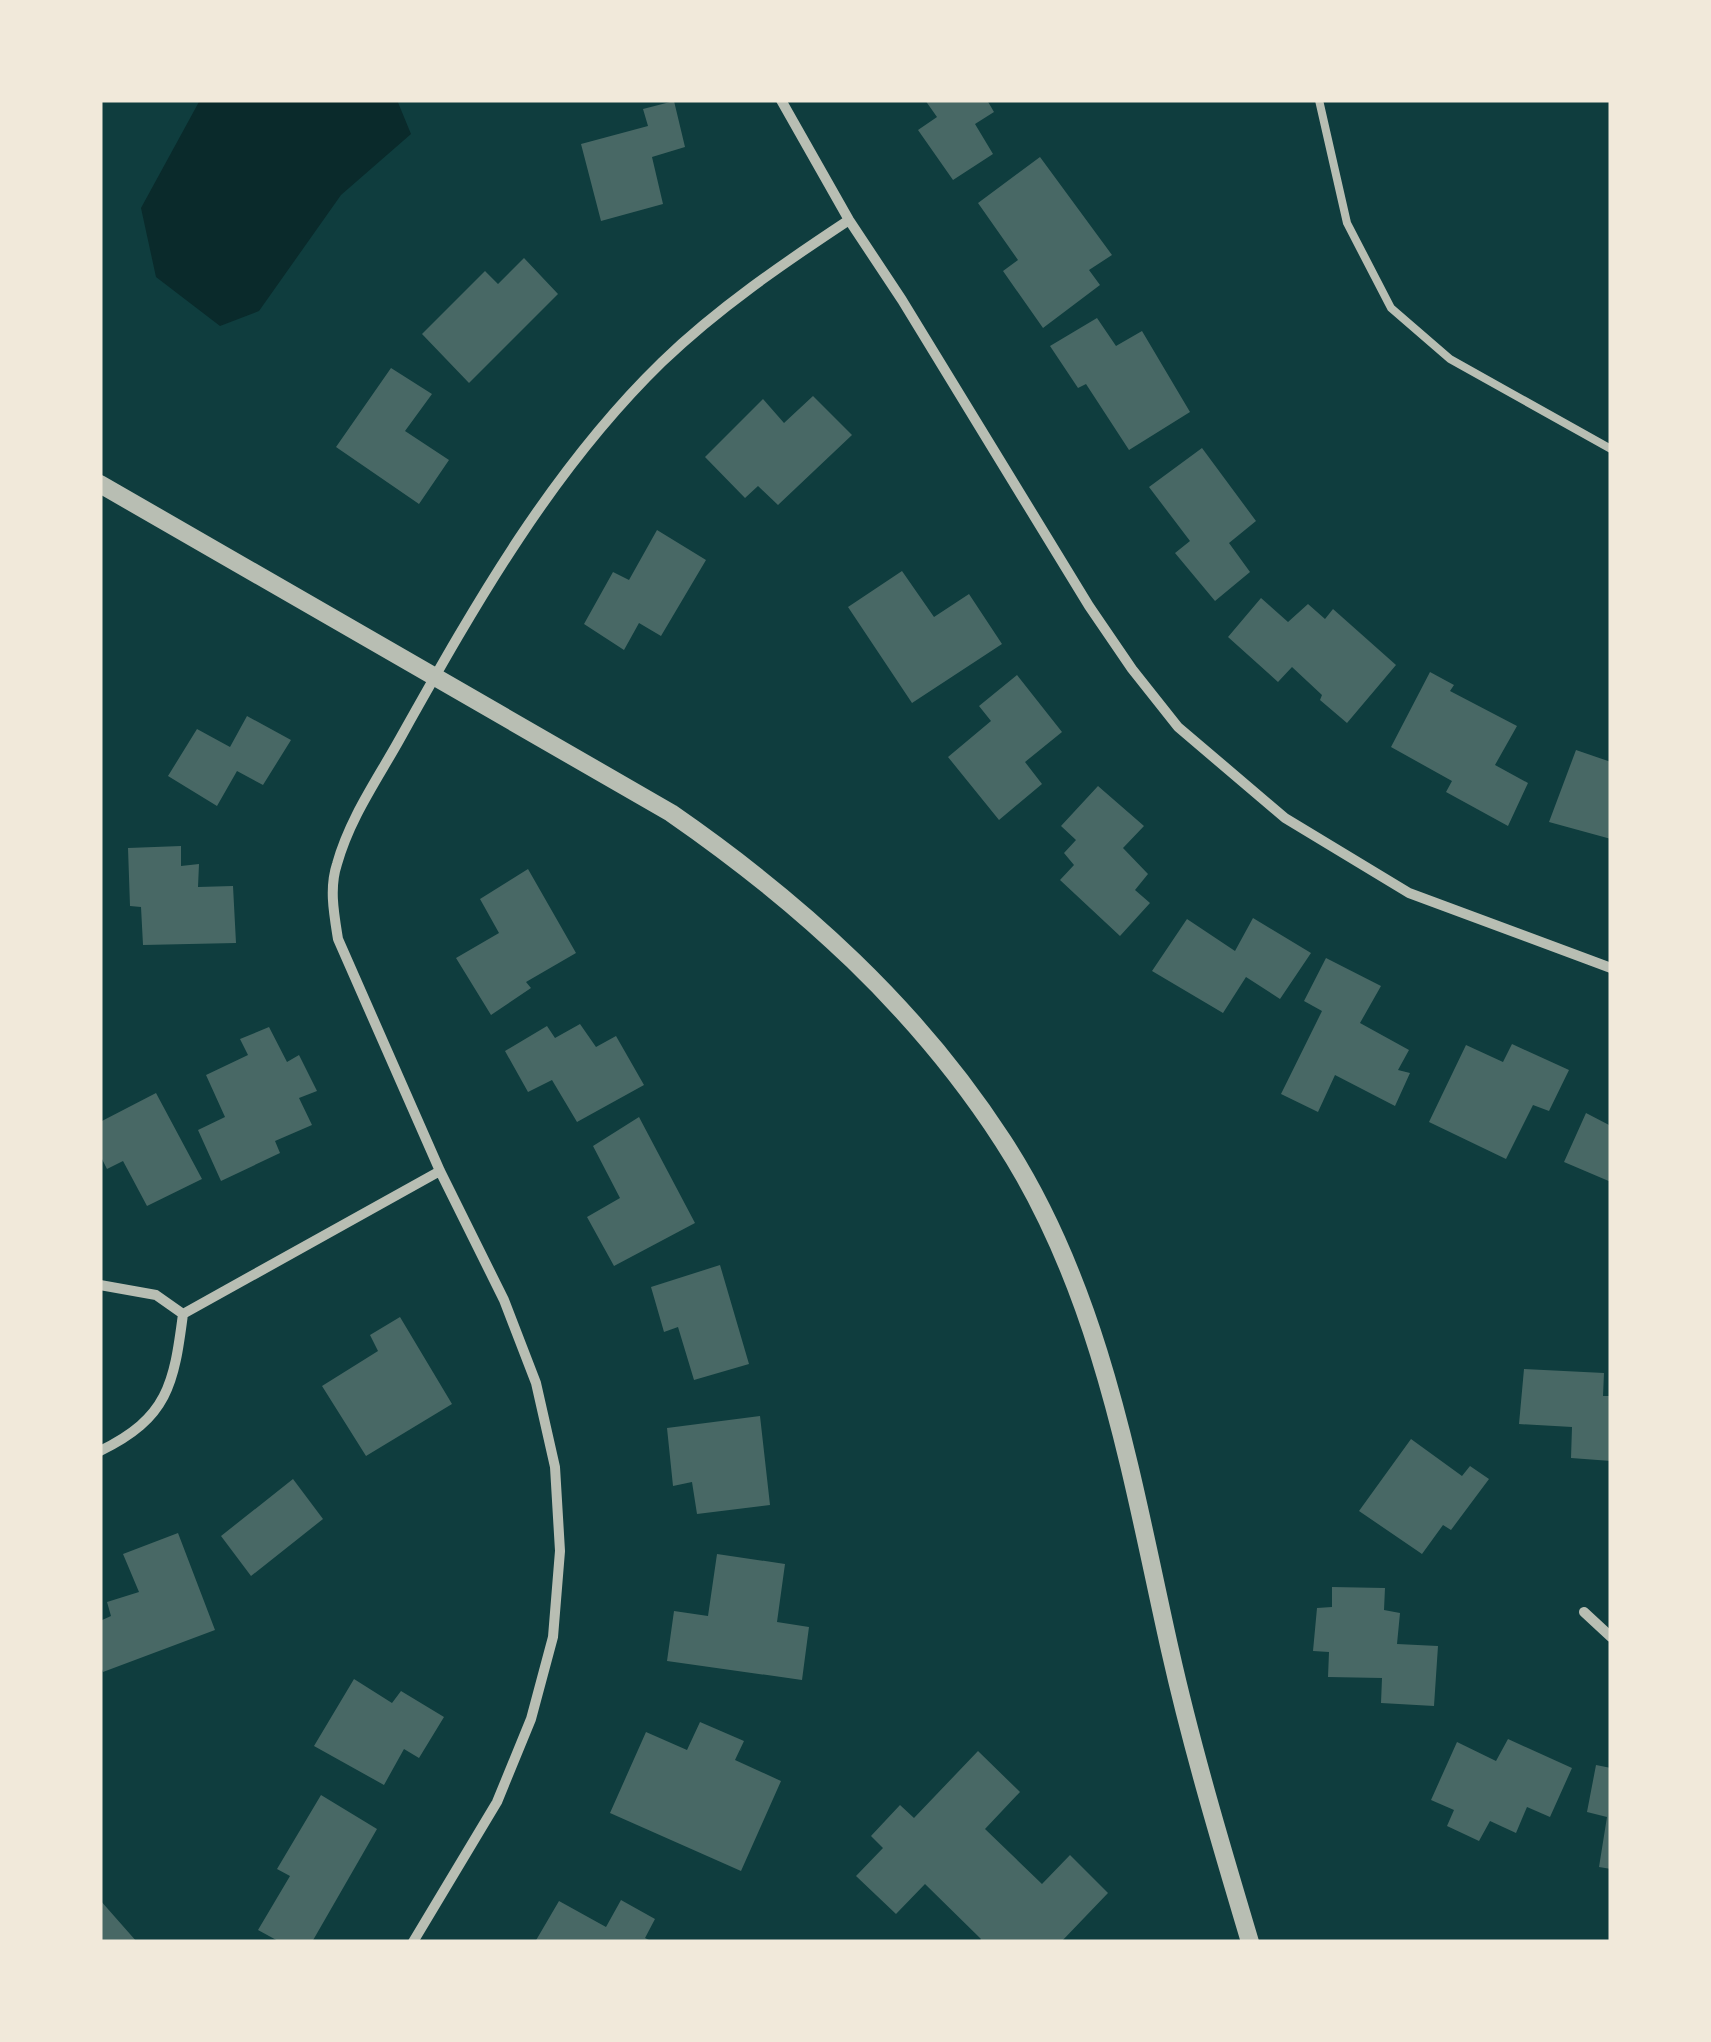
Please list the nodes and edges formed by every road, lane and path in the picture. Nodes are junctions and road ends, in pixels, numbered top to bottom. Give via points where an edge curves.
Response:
1 (781, 100) edge
2 (1319, 100) edge
3 (849, 220) junction
4 (1611, 449) edge
5 (100, 484) edge
6 (435, 676) junction
7 (1611, 968) edge
8 (440, 1171) junction
9 (100, 1285) edge
10 (183, 1314) junction
11 (100, 1451) edge
12 (1584, 1612) dead end
13 (1611, 1637) edge
14 (413, 1942) edge
15 (1250, 1942) edge

1 - 3 street
2 - 4 lane via 1347,223 1391,308 1450,359
3 - 6 street via 722,310 617,408 522,532
3 - 7 street via 1089,606 1178,727 1285,818 1392,883
5 - 6 street
6 - 8 street via 350,826 335,867 333,900 338,939
6 - 15 street via 671,813 802,911 950,1064 1005,1144 1053,1234 1103,1363 1185,1708
8 - 10 street
8 - 14 street via 504,1300 536,1383 556,1467 560,1551 554,1637 531,1719 497,1802
9 - 10 street via 156,1295
10 - 11 street via 175,1374 150,1418
12 - 13 street

